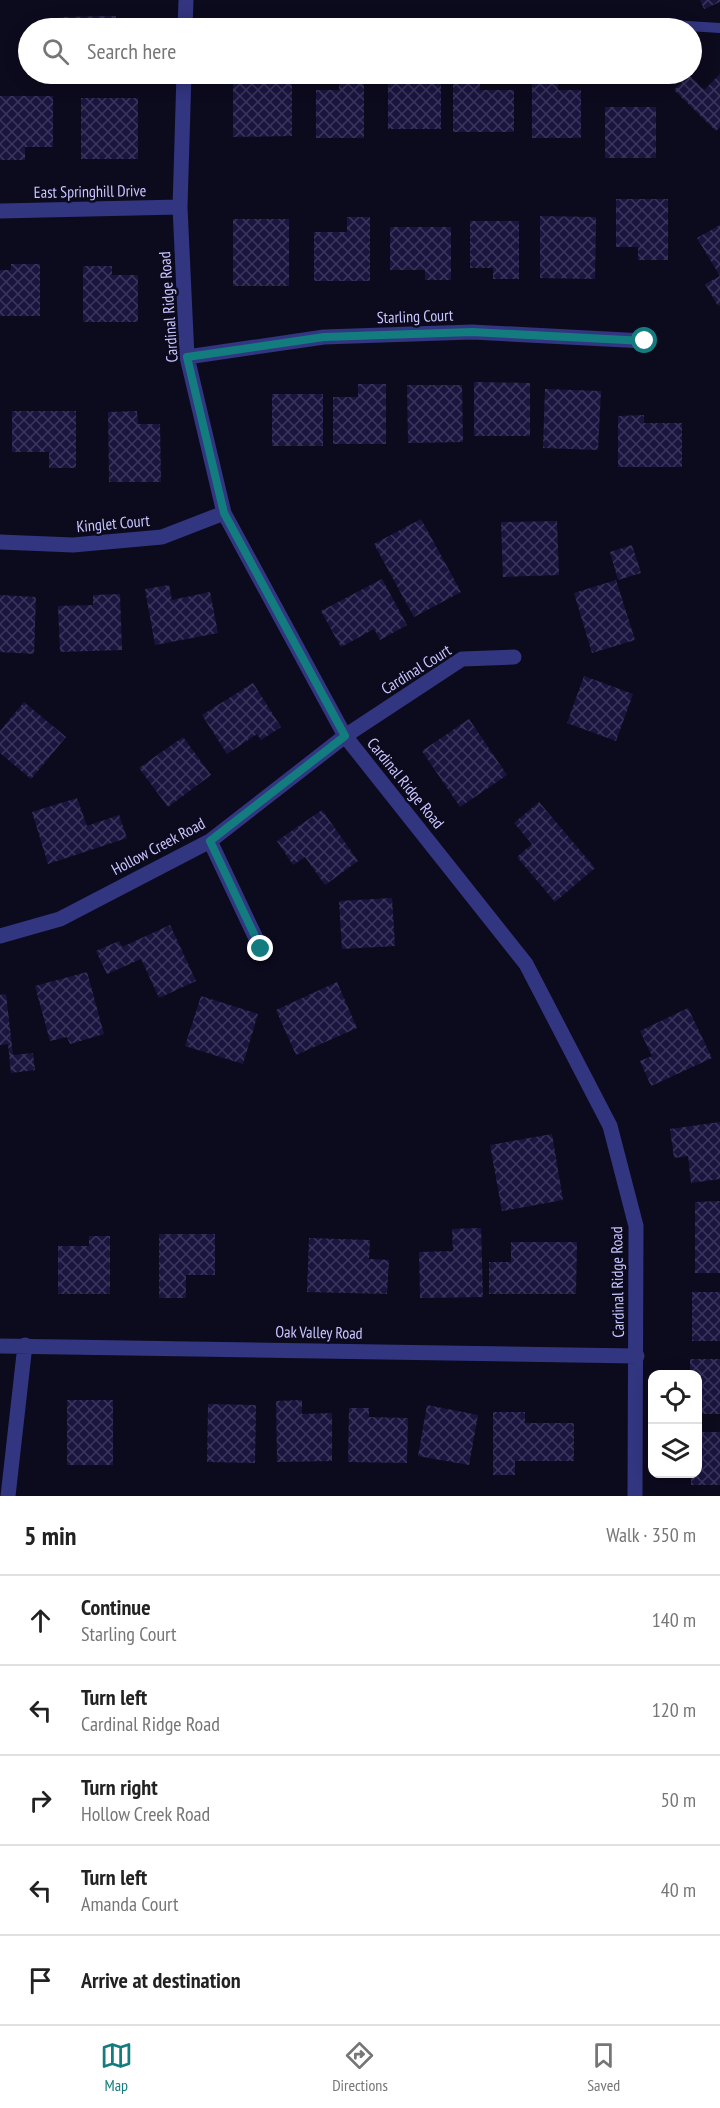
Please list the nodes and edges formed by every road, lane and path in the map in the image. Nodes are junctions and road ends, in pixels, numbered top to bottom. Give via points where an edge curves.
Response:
1 (186, 0) edge
2 (185, 18) edge
3 (702, 27) edge
4 (720, 28) edge
5 (184, 84) edge
6 (180, 207) junction
7 (0, 211) edge
8 (645, 341) dead end
9 (187, 357) junction
10 (224, 513) junction
11 (0, 542) edge
12 (514, 657) dead end
13 (345, 736) junction
14 (210, 841) junction
15 (0, 936) edge
16 (261, 949) dead end
17 (0, 1346) edge
18 (25, 1346) junction
19 (637, 1356) junction
20 (8, 1496) edge
21 (635, 1496) edge

1 - 2 street
3 - 4 lane
5 - 6 street, Cardinal Ridge Road
6 - 7 street, East Springhill Drive
6 - 9 street, Cardinal Ridge Road
8 - 9 street, Starling Court via 472,332 347,336
9 - 10 street, Cardinal Ridge Road
10 - 11 street, Kinglet Court via 162,537 73,545
10 - 13 street, Cardinal Ridge Road
12 - 13 street, Cardinal Court via 462,659
13 - 14 street, Hollow Creek Road
13 - 19 street, Cardinal Ridge Road via 526,964 610,1126 636,1226
14 - 15 street, Hollow Creek Road via 60,919
14 - 16 street
17 - 18 street, Oak Valley Road
18 - 19 street, Oak Valley Road
18 - 20 street
19 - 21 street, Cardinal Ridge Road

